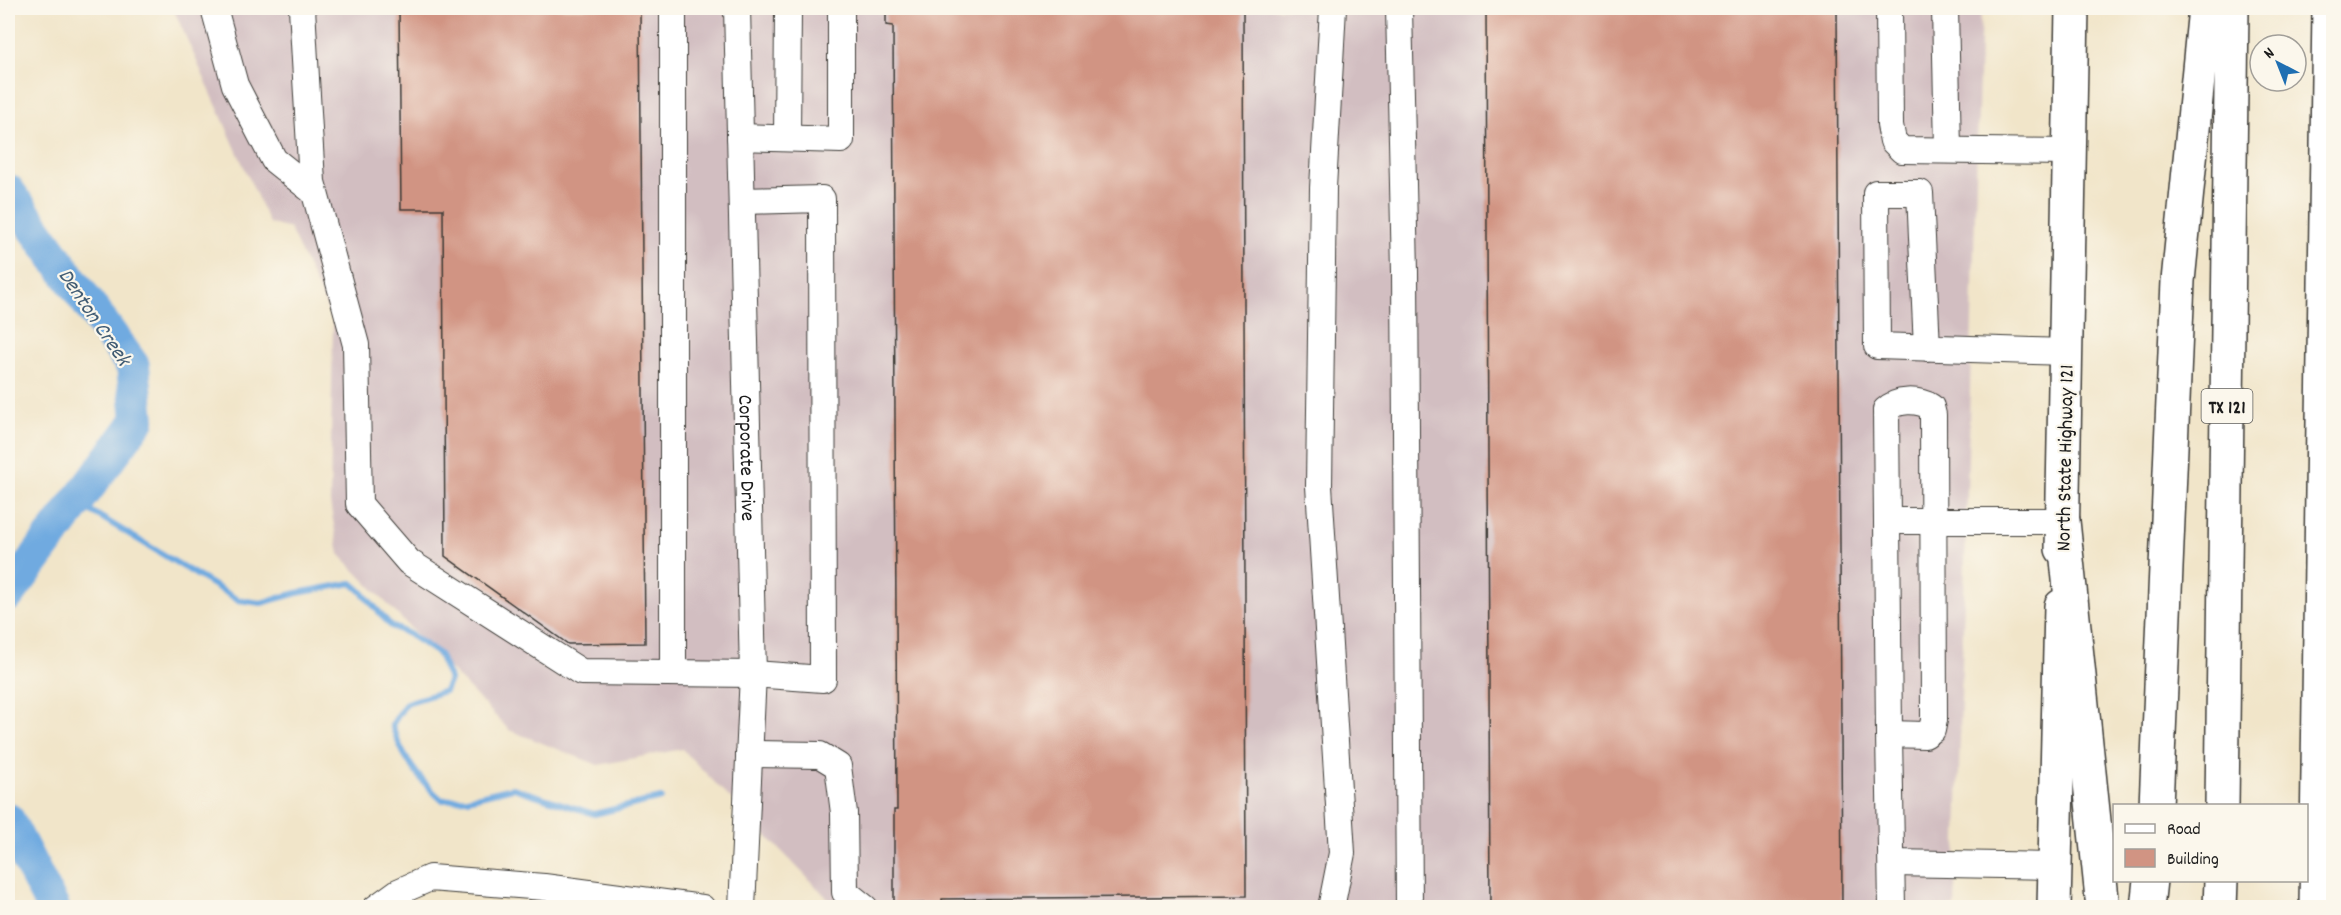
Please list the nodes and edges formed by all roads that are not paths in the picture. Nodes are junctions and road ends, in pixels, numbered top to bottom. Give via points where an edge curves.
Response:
1 (214, 8) edge
2 (302, 8) edge
3 (673, 8) edge
4 (737, 8) edge
5 (788, 8) edge
6 (841, 8) edge
7 (1333, 8) edge
8 (1399, 8) edge
9 (1889, 8) edge
10 (1944, 8) edge
11 (2072, 8) edge
12 (2205, 8) edge
13 (2232, 8) edge
14 (2329, 8) edge
15 (2331, 80) edge
16 (741, 137) junction
17 (787, 138) junction
18 (1948, 150) junction
19 (2070, 152) junction
20 (314, 192) junction
21 (742, 201) junction
22 (1927, 348) junction
23 (2066, 352) junction
24 (2063, 520) junction
25 (1887, 521) junction
26 (1933, 521) junction
27 (673, 673) junction
28 (753, 674) junction
29 (1889, 734) junction
30 (749, 754) junction
31 (2156, 804) edge
32 (2222, 804) edge
33 (1892, 863) junction
34 (2055, 866) junction
35 (2150, 882) edge
36 (2221, 882) edge
37 (376, 908) edge
38 (702, 908) edge
39 (742, 908) edge
40 (865, 908) edge
41 (1331, 908) edge
42 (1409, 908) edge
43 (1892, 908) edge
44 (2054, 908) edge
45 (2103, 908) edge
46 (2147, 908) edge
47 (2220, 908) edge
48 (2316, 908) edge

1 - 20 street via 235,85 274,160
2 - 20 street
3 - 27 street
4 - 16 street, Corporate Drive
5 - 17 street
6 - 17 street via 841,140
7 - 41 street via 1323,188 1319,486 1342,853
8 - 42 street
9 - 18 street via 1893,141 1902,150
10 - 18 street
11 - 19 main road, North State Highway 121
12 - 31 main road via 2178,281
13 - 32 main road, TX 121
14 - 15 main road
15 - 48 main road
16 - 17 street
16 - 21 street, Corporate Drive
18 - 19 street
19 - 23 main road, North State Highway 121
20 - 27 street via 356,345 359,504 409,562 581,672
21 - 28 street, Corporate Drive
21 - 28 street via 822,199 823,679
22 - 22 street via 1877,346 1876,193 1920,193
22 - 23 street
23 - 24 main road, North State Highway 121
24 - 26 street
24 - 34 main road, North State Highway 121
24 - 45 main road
25 - 26 street
25 - 26 street via 1886,410 1901,402 1931,407
25 - 29 street
26 - 29 street via 1932,730 1925,735
27 - 28 street
28 - 30 street, Corporate Drive
29 - 33 street
30 - 39 street, Corporate Drive
30 - 40 street via 820,755 838,766 844,813 845,892
33 - 34 street
33 - 43 street
34 - 44 main road, North State Highway 121
35 - 46 main road
36 - 47 main road
37 - 38 street via 398,892 430,878 544,887

